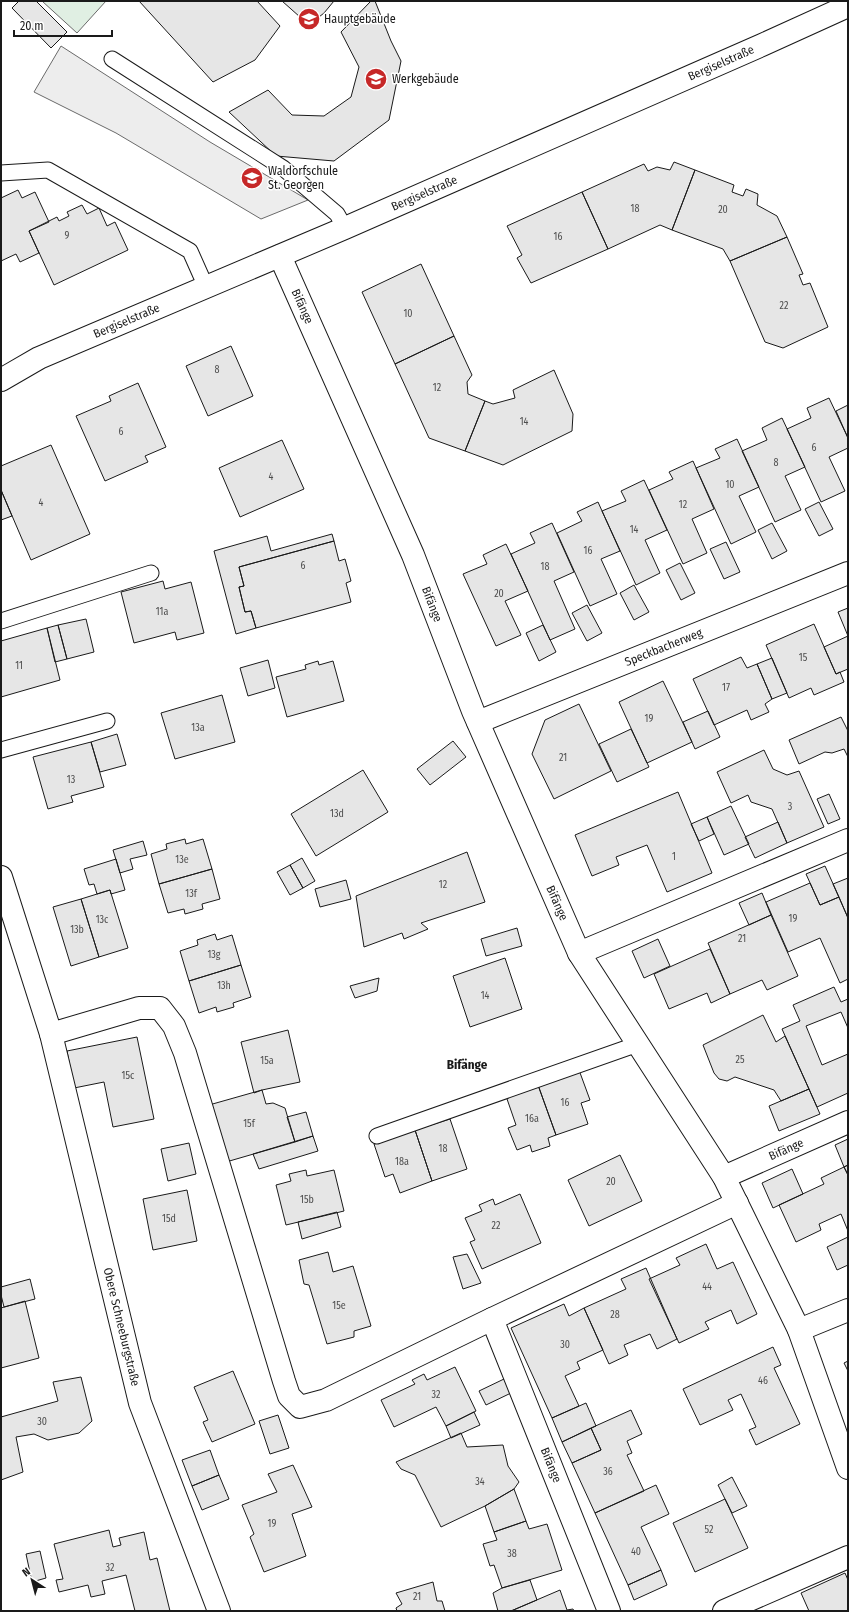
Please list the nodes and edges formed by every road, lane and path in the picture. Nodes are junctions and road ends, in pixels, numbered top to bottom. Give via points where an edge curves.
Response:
1 (848, 6) edge
2 (112, 59) dead end
3 (1, 174) edge
4 (345, 228) junction
5 (280, 256) junction
6 (206, 288) junction
7 (1, 380) edge
8 (151, 573) dead end
9 (848, 573) edge
10 (1, 621) edge
11 (107, 721) dead end
12 (478, 722) junction
13 (1, 750) edge
14 (848, 840) edge
15 (1, 877) edge
16 (579, 953) junction
17 (51, 1034) junction
18 (638, 1044) junction
19 (848, 1122) edge
20 (377, 1136) dead end
21 (724, 1177) junction
22 (737, 1203) junction
23 (848, 1310) edge
24 (492, 1319) junction
25 (799, 1330) junction
26 (848, 1468) edge
27 (848, 1558) edge
28 (220, 1611) edge
29 (610, 1611) edge
30 (724, 1611) edge

1 - 4 street, Bergiselstraße
2 - 4 lane via 283,168 337,214
3 - 6 lane via 48,170 190,251
4 - 5 street, Bergiselstraße
5 - 6 street, Bergiselstraße
5 - 12 street, Bifänge via 413,556
6 - 7 street, Bergiselstraße via 39,358
8 - 10 lane
9 - 12 street, Speckbacherweg
11 - 13 lane
12 - 16 street, Bifänge
14 - 16 street
15 - 17 street, Obere Schneeburgstraße
16 - 18 street, Bifänge
17 - 24 street via 138,1008 160,1008 174,1026 187,1060 289,1396 300,1406 326,1400
17 - 28 street, Obere Schneeburgstraße via 140,1403
18 - 20 lane
18 - 21 street, Bifänge
19 - 21 street, Bifänge
21 - 22 street, Bifänge
22 - 24 street
22 - 25 street, Bifänge
23 - 25 street
24 - 29 street, Bifänge
25 - 26 street, Bifänge
27 - 30 street

